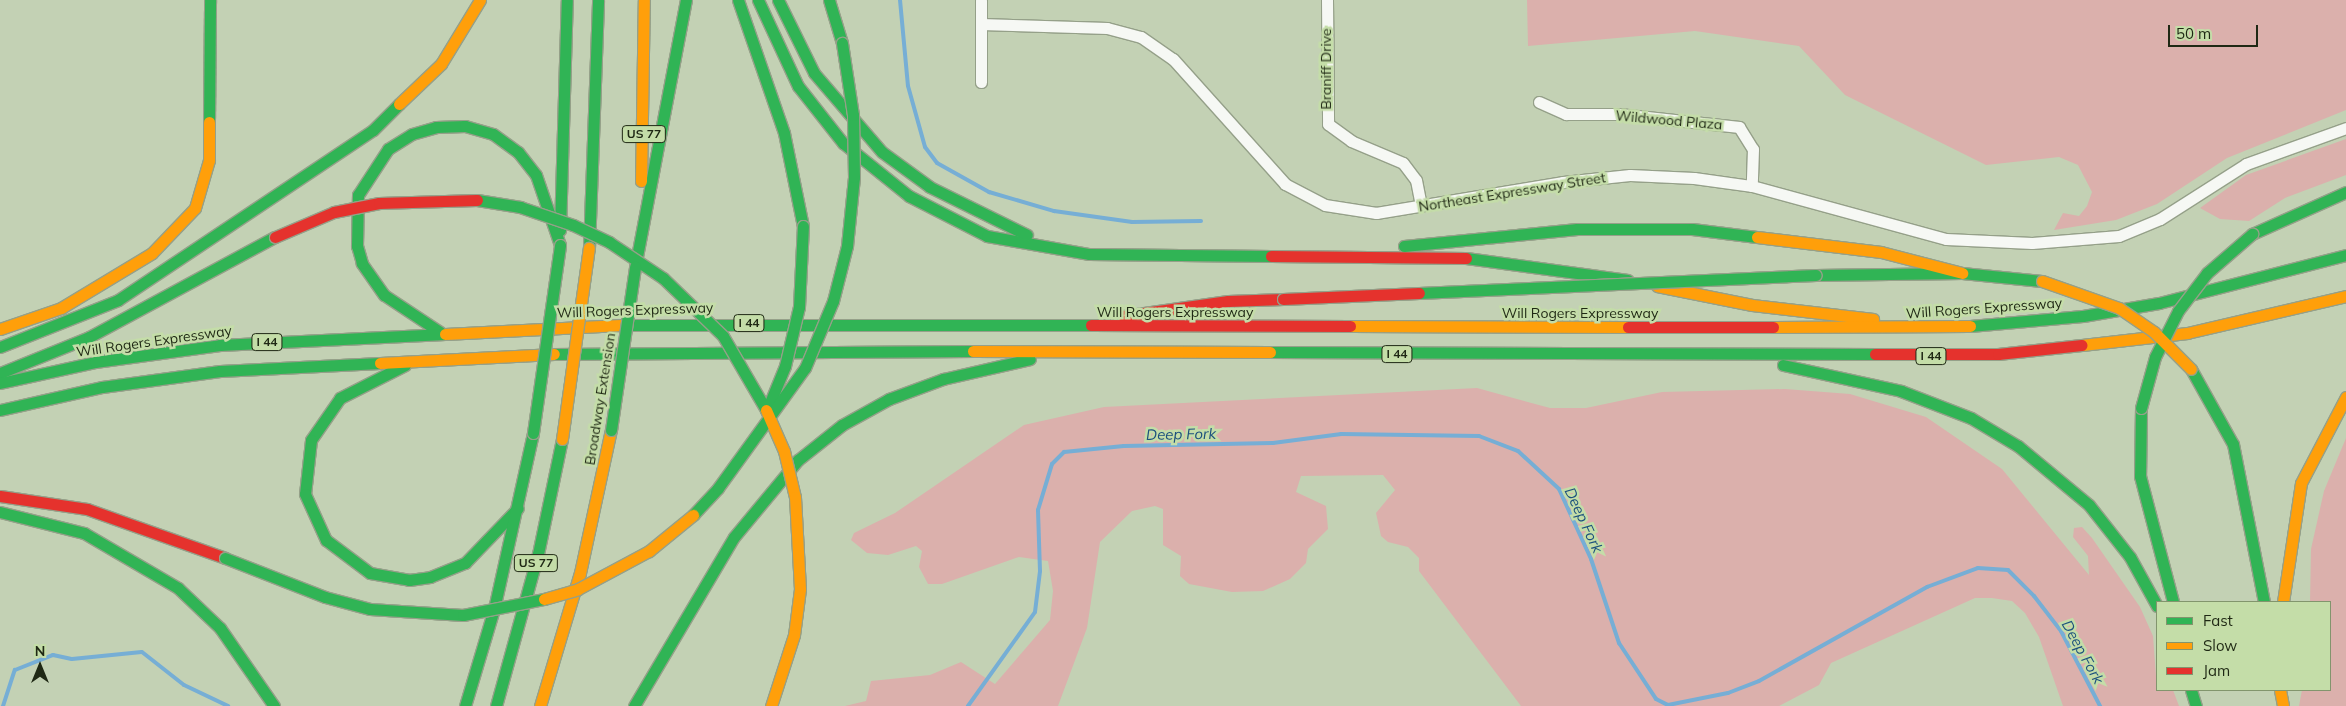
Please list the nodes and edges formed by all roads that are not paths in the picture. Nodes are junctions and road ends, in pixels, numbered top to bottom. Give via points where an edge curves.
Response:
1 (210, 0) edge
2 (480, 0) edge
3 (566, 0) edge
4 (598, 0) edge
5 (644, 0) edge
6 (686, 0) edge
7 (738, 0) edge
8 (758, 0) edge
9 (778, 0) edge
10 (829, 0) edge
11 (981, 0) edge
12 (1327, 0) edge
13 (981, 24) junction
14 (981, 82) dead end
15 (1539, 102) dead end
16 (2346, 128) edge
17 (1752, 186) junction
18 (2346, 192) edge
19 (1421, 206) junction
20 (560, 245) junction
21 (1344, 253) junction
22 (1088, 254) junction
23 (2346, 255) edge
24 (634, 267) junction
25 (1962, 273) junction
26 (2346, 296) edge
27 (1057, 326) junction
28 (1952, 328) junction
29 (0, 329) edge
30 (440, 332) junction
31 (0, 347) edge
32 (1063, 351) junction
33 (1730, 356) junction
34 (416, 360) junction
35 (0, 373) edge
36 (0, 383) edge
37 (2346, 397) edge
38 (0, 410) edge
39 (744, 451) junction
40 (0, 496) edge
41 (518, 508) junction
42 (0, 512) edge
43 (2173, 601) edge
44 (2264, 601) edge
45 (2283, 601) edge
46 (2156, 604) edge
47 (2191, 691) edge
48 (2280, 691) edge
49 (2284, 691) edge
50 (542, 700) edge
51 (274, 706) edge
52 (465, 706) edge
53 (496, 706) edge
54 (634, 706) edge
55 (771, 706) edge
56 (2196, 706) edge
57 (2284, 706) edge

1 - 29 main road via 209,160 195,208 152,253 88,294
2 - 31 main road via 441,64 372,130 118,300 84,317
3 - 20 main road
4 - 53 main road, US 77, bridge via 588,248 562,438 538,554
5 - 24 main road, Broadway Extension / US 77 via 644,113
6 - 24 main road
7 - 39 main road, bridge via 784,133 803,226 803,275 792,339 774,395
8 - 22 main road via 798,86 843,143 887,182 988,236
9 - 22 main road via 814,73 866,136 899,166 989,220
10 - 39 main road, bridge via 842,42 854,155 847,246 824,328 805,368
11 - 13 street
12 - 19 street, Braniff Drive via 1328,124 1351,141 1403,163 1416,180
13 - 14 street
13 - 19 street, Northeast Expressway Street via 1108,28 1141,37 1173,59 1285,184 1325,206 1376,213
15 - 17 street, Wildwood Plaza via 1566,114 1619,114 1739,127 1753,149
16 - 17 street, Northeast Expressway Street via 2246,164 2160,219 2098,241 1946,239
17 - 19 street, Northeast Expressway Street via 1630,175 1563,182
18 - 43 main road, bridge via 2252,234 2207,273 2178,311 2155,358 2141,408 2140,476
20 - 30 main road via 536,175 518,152 493,134 465,126 436,127 412,134 388,149 375,162 358,196 356,246 362,263 384,294
20 - 41 main road, bridge via 533,433
21 - 22 main road
21 - 25 main road via 1577,229 1692,229 1881,252
21 - 28 main road via 1516,262 1752,304
23 - 28 main road, Will Rogers Expressway / I 44 via 2159,303 2083,316
24 - 50 main road, Broadway Extension / US 77, bridge via 611,430 580,573
25 - 27 main road, bridge via 1816,275 1228,301
25 - 44 main road, bridge via 2042,281 2119,308 2154,332 2191,369 2233,444
26 - 33 main road, I 44 via 2187,333 2040,352
27 - 28 main road, Will Rogers Expressway / I 44
27 - 30 main road, Will Rogers Expressway / I 44 via 722,322
30 - 36 main road, Will Rogers Expressway / I 44 via 211,346 95,362
32 - 33 main road, I 44
32 - 34 main road, I 44 via 672,349
32 - 54 main road via 919,387 864,412 820,441 750,514
33 - 46 main road via 1901,391 1970,418 2010,441 2051,469 2089,505 2130,557
34 - 38 main road, I 44 via 200,374 102,387
34 - 41 main road via 352,390 318,424 304,476 310,511 326,540 370,573 409,580 430,577 465,563
35 - 55 main road, bridge via 89,338 275,237 334,212 379,203 472,200 520,208 573,225 609,242 663,278 723,336 757,391 784,451 795,497 800,589 794,635
37 - 45 main road via 2301,484 2289,539
39 - 40 main road, bridge via 718,488 649,551 578,589 518,607 463,616 370,609 325,597 87,509
41 - 52 main road
42 - 51 main road via 84,533 178,588 220,628
47 - 56 main road
48 - 57 main road
49 - 57 main road

